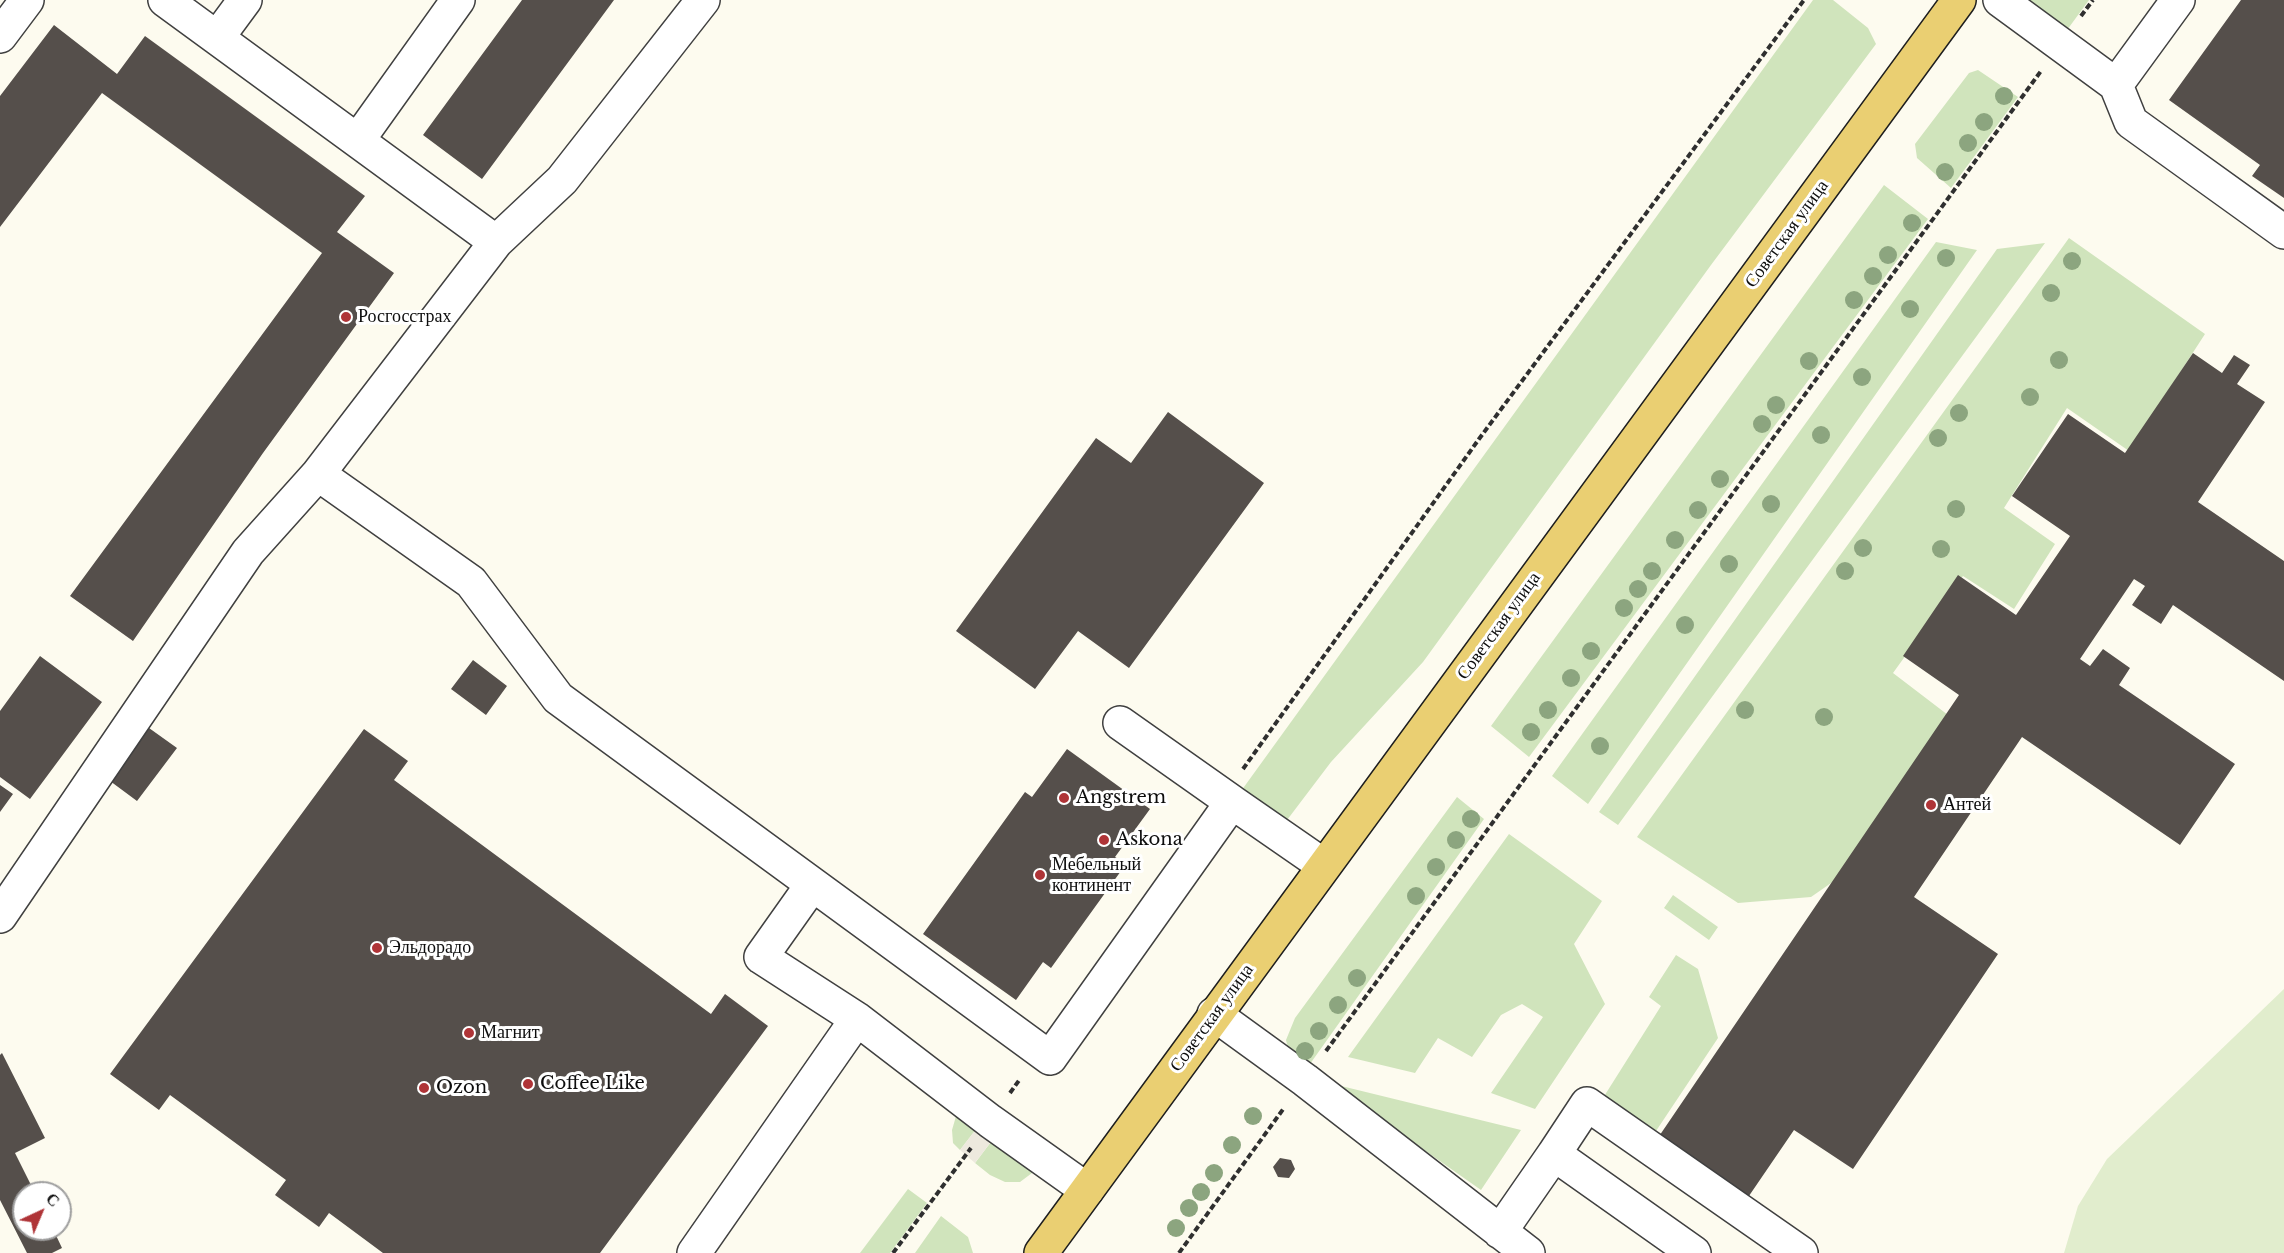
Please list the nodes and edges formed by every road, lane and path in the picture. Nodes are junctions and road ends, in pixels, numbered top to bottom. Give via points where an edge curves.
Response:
1 (27, 0) edge
2 (165, 0) edge
3 (245, 0) edge
4 (458, 0) edge
5 (703, 0) edge
6 (1804, 0) edge
7 (1959, 0) edge
8 (2000, 0) edge
9 (2093, 0) edge
10 (2178, 0) edge
11 (0, 36) edge
12 (218, 38) junction
13 (2060, 45) junction
14 (2116, 85) junction
15 (358, 140) junction
16 (2284, 232) edge
17 (496, 242) junction
18 (318, 474) junction
19 (1120, 723) dead end
20 (1227, 799) junction
21 (1323, 865) junction
22 (812, 885) junction
23 (0, 916) edge
24 (1214, 1014) junction
25 (857, 1019) junction
26 (1040, 1051) junction
27 (1305, 1080) junction
28 (990, 1121) junction
29 (1554, 1154) junction
30 (1087, 1190) junction
31 (1500, 1232) junction
32 (694, 1253) edge
33 (893, 1253) edge
34 (1041, 1253) edge
35 (1179, 1253) edge
36 (1528, 1253) edge
37 (1694, 1253) edge
38 (1801, 1253) edge

1 - 11 lane
2 - 12 lane
3 - 12 lane
4 - 15 lane
5 - 17 lane via 562,180
6 - 20 path via 1479,439 1251,759
7 - 21 main road, Советская улица
8 - 13 lane
9 - 13 path
10 - 14 lane
12 - 15 lane
13 - 14 lane
13 - 27 path
14 - 16 lane via 2132,122
15 - 17 lane
17 - 18 lane
18 - 22 lane via 471,582 558,698
18 - 23 lane via 248,552
19 - 20 lane
20 - 21 lane
20 - 26 lane via 1050,1058
21 - 24 main road, Советская улица
22 - 25 lane via 761,957
22 - 26 lane
24 - 27 lane
24 - 30 main road, Советская улица
25 - 28 lane
25 - 32 lane
26 - 28 path
27 - 31 lane
27 - 35 path
28 - 30 lane
28 - 33 path
29 - 31 lane
29 - 37 lane
29 - 38 lane via 1587,1104
30 - 34 main road, Советская улица
31 - 36 lane

